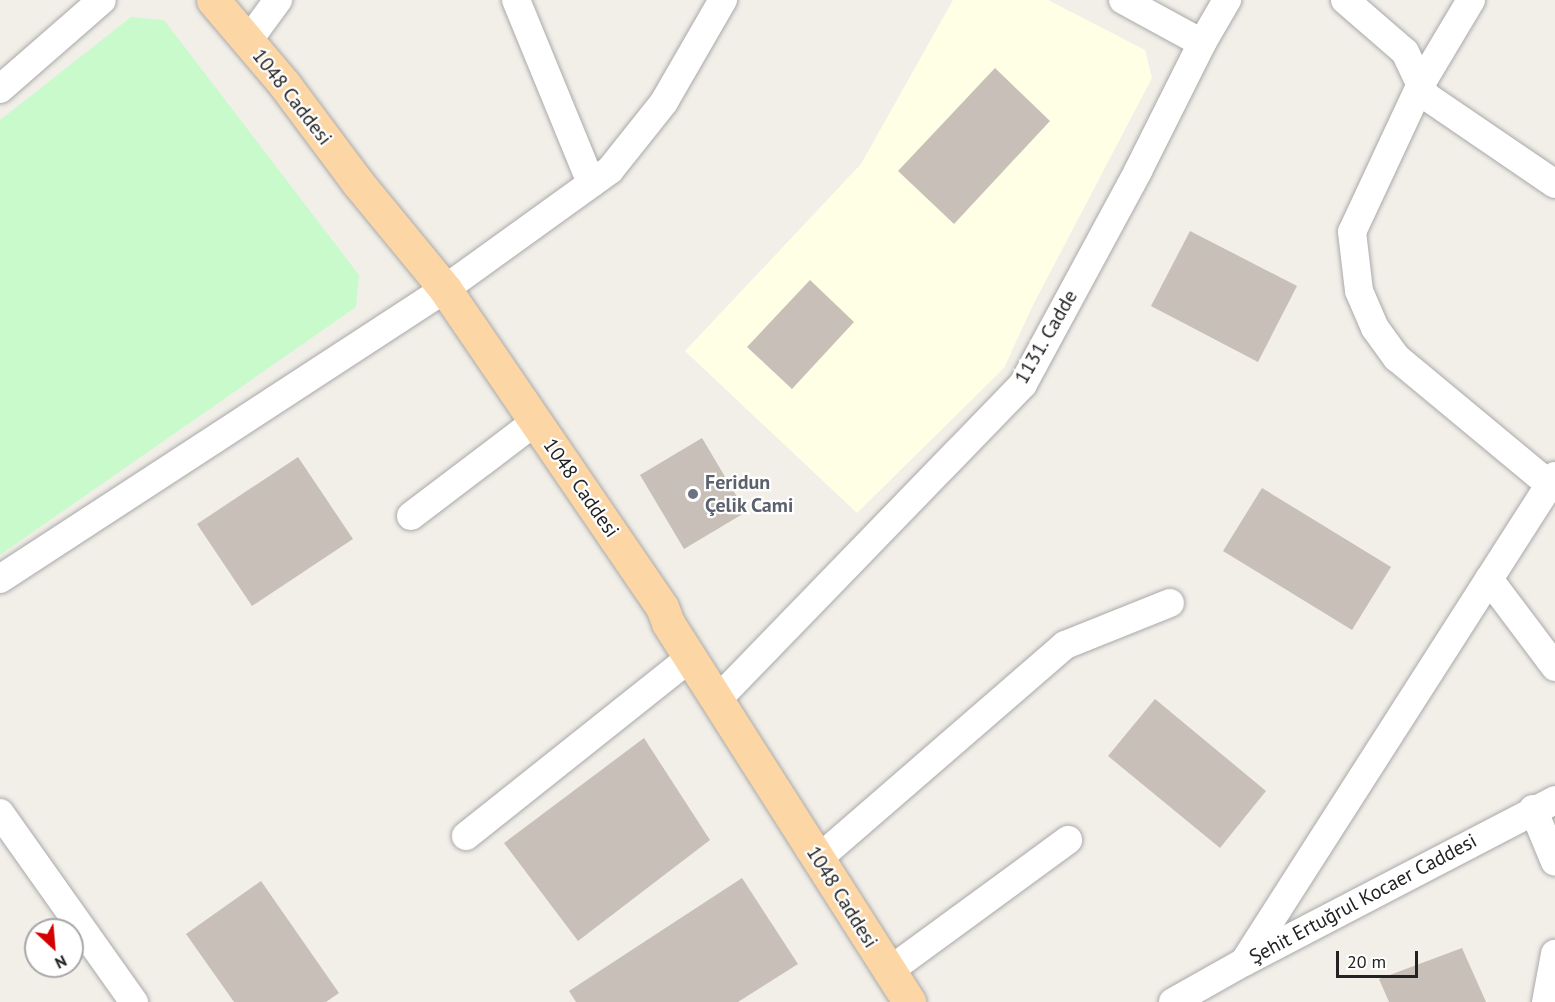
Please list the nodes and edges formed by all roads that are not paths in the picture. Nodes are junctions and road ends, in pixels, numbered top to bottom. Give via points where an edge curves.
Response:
1 (102, 0) edge
2 (213, 0) edge
3 (278, 0) edge
4 (516, 0) edge
5 (1123, 0) edge
6 (1227, 0) edge
7 (1345, 0) edge
8 (1471, 0) edge
9 (720, 1) edge
10 (248, 41) junction
11 (1202, 43) junction
12 (1420, 84) junction
13 (0, 89) edge
14 (591, 183) junction
15 (1555, 184) edge
16 (445, 289) junction
17 (535, 422) junction
18 (1552, 481) edge
19 (411, 516) dead end
20 (0, 579) edge
21 (1489, 579) junction
22 (1170, 603) dead end
23 (690, 658) junction
24 (1555, 667) edge
25 (717, 700) junction
26 (1544, 805) edge
27 (0, 813) edge
28 (466, 836) dead end
29 (1068, 840) dead end
30 (818, 859) junction
31 (1555, 862) edge
32 (1555, 954) edge
33 (1244, 962) junction
34 (889, 971) junction
35 (134, 1002) edge
36 (909, 1002) edge
37 (1173, 1002) edge
38 (1546, 1002) edge

1 - 13 street
2 - 10 main road, 1048 Caddesi
3 - 10 street
4 - 14 street
5 - 11 street
6 - 11 street, 1131. Cadde
7 - 12 street via 1405,52
8 - 12 street
9 - 14 street via 664,102 609,170
10 - 16 main road, 1048 Caddesi
11 - 25 street, 1131. Cadde via 1023,384
12 - 15 street via 1426,96
12 - 18 street via 1352,232 1359,291 1375,328 1397,358
14 - 16 street
16 - 17 main road, 1048 Caddesi
16 - 20 street
17 - 19 street
17 - 23 main road, 1048 Caddesi via 662,607
18 - 21 street
21 - 24 street
21 - 33 street
22 - 30 street via 1065,645
23 - 25 main road, 1048 Caddesi
23 - 28 street
25 - 30 main road, 1048 Caddesi
26 - 31 street
26 - 33 street, Şehit Ertuğrul Kocaer Caddesi
27 - 35 street
29 - 34 street
30 - 34 main road, 1048 Caddesi
32 - 38 street
33 - 37 street, Şehit Ertuğrul Kocaer Caddesi
34 - 36 main road, 1048 Caddesi

